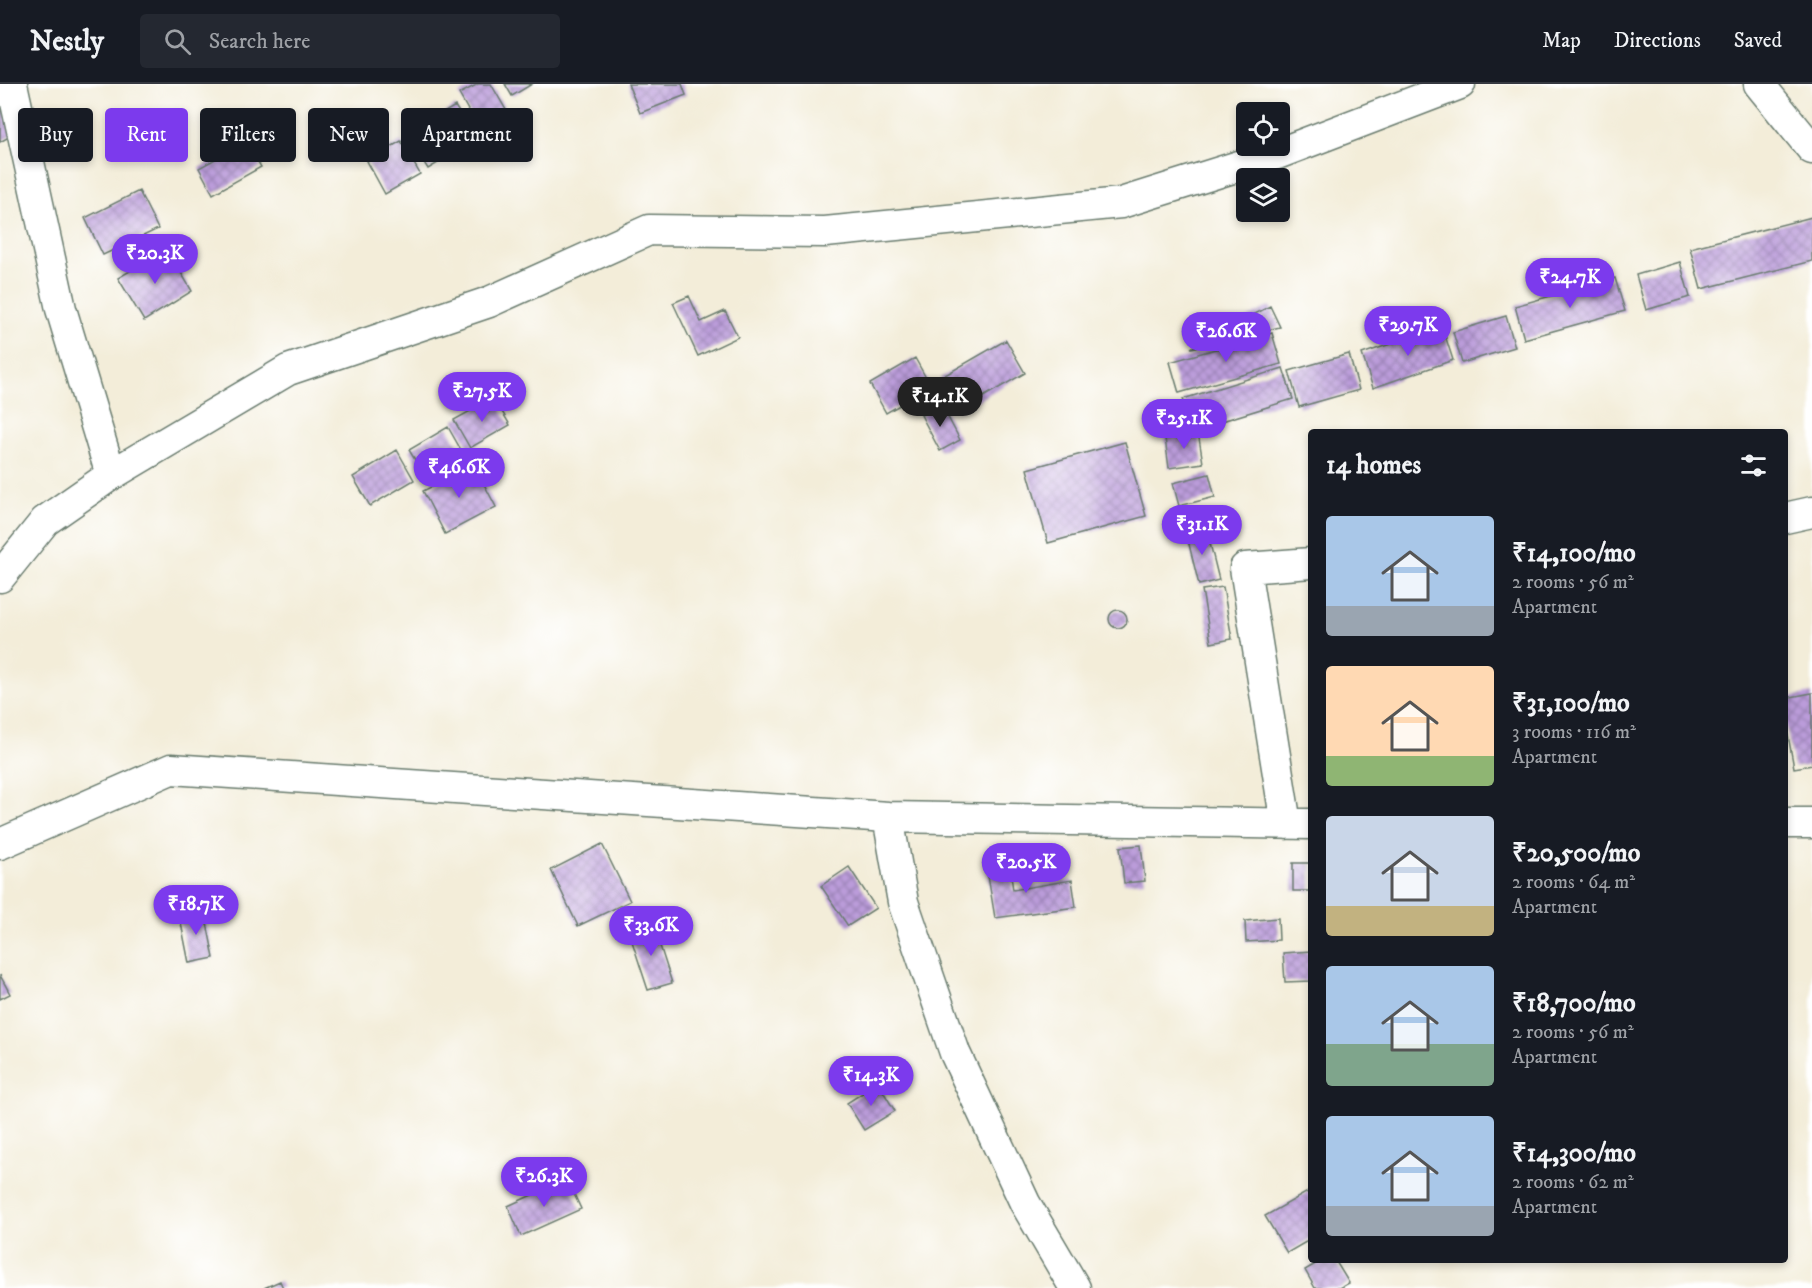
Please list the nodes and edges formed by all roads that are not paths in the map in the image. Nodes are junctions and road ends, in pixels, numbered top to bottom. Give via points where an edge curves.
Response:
1 (12, 84) edge
2 (1460, 84) edge
3 (1759, 84) edge
4 (1812, 149) edge
5 (111, 475) junction
6 (1812, 512) edge
7 (1788, 517) edge
8 (1308, 563) edge
9 (0, 577) edge
10 (888, 817) junction
11 (1788, 823) edge
12 (1812, 823) edge
13 (1299, 824) edge
14 (0, 844) edge
15 (1075, 1288) edge

1 - 5 street via 61,309
2 - 5 street via 1277,154 1121,203 825,232 649,230 489,302 288,370
3 - 4 street
5 - 9 street via 45,521
6 - 7 street
8 - 13 street via 1245,568
10 - 13 street
10 - 14 street via 171,769
10 - 15 street via 903,902 956,1053 1024,1203
11 - 12 street

